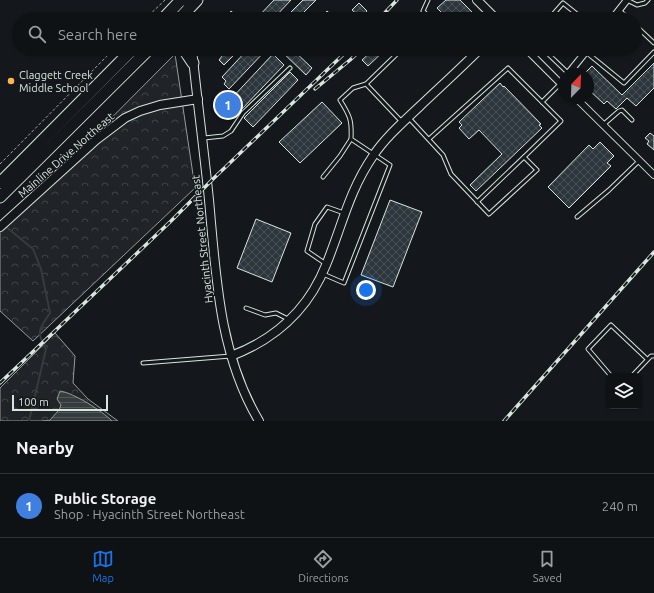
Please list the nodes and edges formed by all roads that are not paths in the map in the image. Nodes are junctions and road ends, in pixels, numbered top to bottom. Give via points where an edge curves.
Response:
1 (181, 0) edge
2 (198, 0) edge
3 (428, 0) edge
4 (477, 0) edge
5 (627, 0) edge
6 (648, 0) edge
7 (188, 10) edge
8 (619, 10) edge
9 (170, 12) edge
10 (424, 12) edge
11 (489, 12) edge
12 (555, 12) edge
13 (574, 12) edge
14 (642, 32) edge
15 (654, 43) edge
16 (654, 52) edge
17 (126, 56) edge
18 (142, 56) edge
19 (188, 56) edge
20 (192, 56) edge
21 (395, 56) edge
22 (534, 56) edge
23 (550, 56) edge
24 (582, 56) edge
25 (594, 56) edge
26 (471, 58) edge
27 (193, 63) junction
28 (290, 68) dead end
29 (562, 68) edge
30 (573, 68) edge
31 (558, 78) edge
32 (366, 84) junction
33 (558, 88) edge
34 (198, 99) junction
35 (542, 102) junction
36 (582, 104) edge
37 (405, 120) junction
38 (632, 120) dead end
39 (603, 126) junction
40 (202, 138) junction
41 (351, 139) junction
42 (428, 139) junction
43 (374, 155) junction
44 (524, 157) junction
45 (639, 161) junction
46 (654, 175) edge
47 (322, 177) dead end
48 (0, 183) edge
49 (1, 197) edge
50 (477, 202) junction
51 (344, 213) junction
52 (577, 217) dead end
53 (0, 227) edge
54 (326, 264) junction
55 (322, 274) junction
56 (246, 308) dead end
57 (289, 320) junction
58 (231, 356) junction
59 (654, 356) edge
60 (647, 359) junction
61 (143, 363) dead end
62 (608, 373) edge
63 (635, 373) edge
64 (259, 421) edge

1 - 9 highway
2 - 7 highway
3 - 10 lane
4 - 11 street
5 - 6 lane via 637,5
5 - 8 street
12 - 13 lane via 563,3
14 - 15 lane
16 - 25 lane via 624,83
17 - 48 highway
18 - 49 highway
19 - 27 highway
20 - 27 street, Hyacinth Street Northeast
21 - 32 lane
22 - 31 street
23 - 29 lane
24 - 30 street
26 - 37 street
27 - 34 street, Hyacinth Street Northeast
28 - 40 lane via 243,113 231,131 223,136
32 - 37 lane
32 - 41 lane via 353,88 340,100 352,124
33 - 35 lane
34 - 40 street, Hyacinth Street Northeast
34 - 53 street, Mainline Drive Northeast via 160,105 125,118 96,140
35 - 42 lane via 508,68
35 - 44 lane via 561,120
36 - 39 street
37 - 42 lane
37 - 43 street
38 - 39 lane via 622,110
39 - 45 street
40 - 58 street, Hyacinth Street Northeast via 218,291
41 - 43 lane
41 - 47 lane
42 - 50 lane via 443,155 451,174
43 - 51 street via 362,172
43 - 55 lane via 390,165 344,284
44 - 50 lane
44 - 50 lane via 536,170 489,214
45 - 46 street
45 - 52 lane
51 - 54 street
51 - 54 lane via 327,207 315,224 307,252
54 - 55 street
55 - 57 street via 303,305
56 - 57 lane via 265,315 276,313
57 - 58 street via 268,338
58 - 61 lane
58 - 64 street, Hyacinth Street Northeast via 246,397
59 - 60 lane
60 - 62 lane via 611,325 588,349
60 - 63 lane

